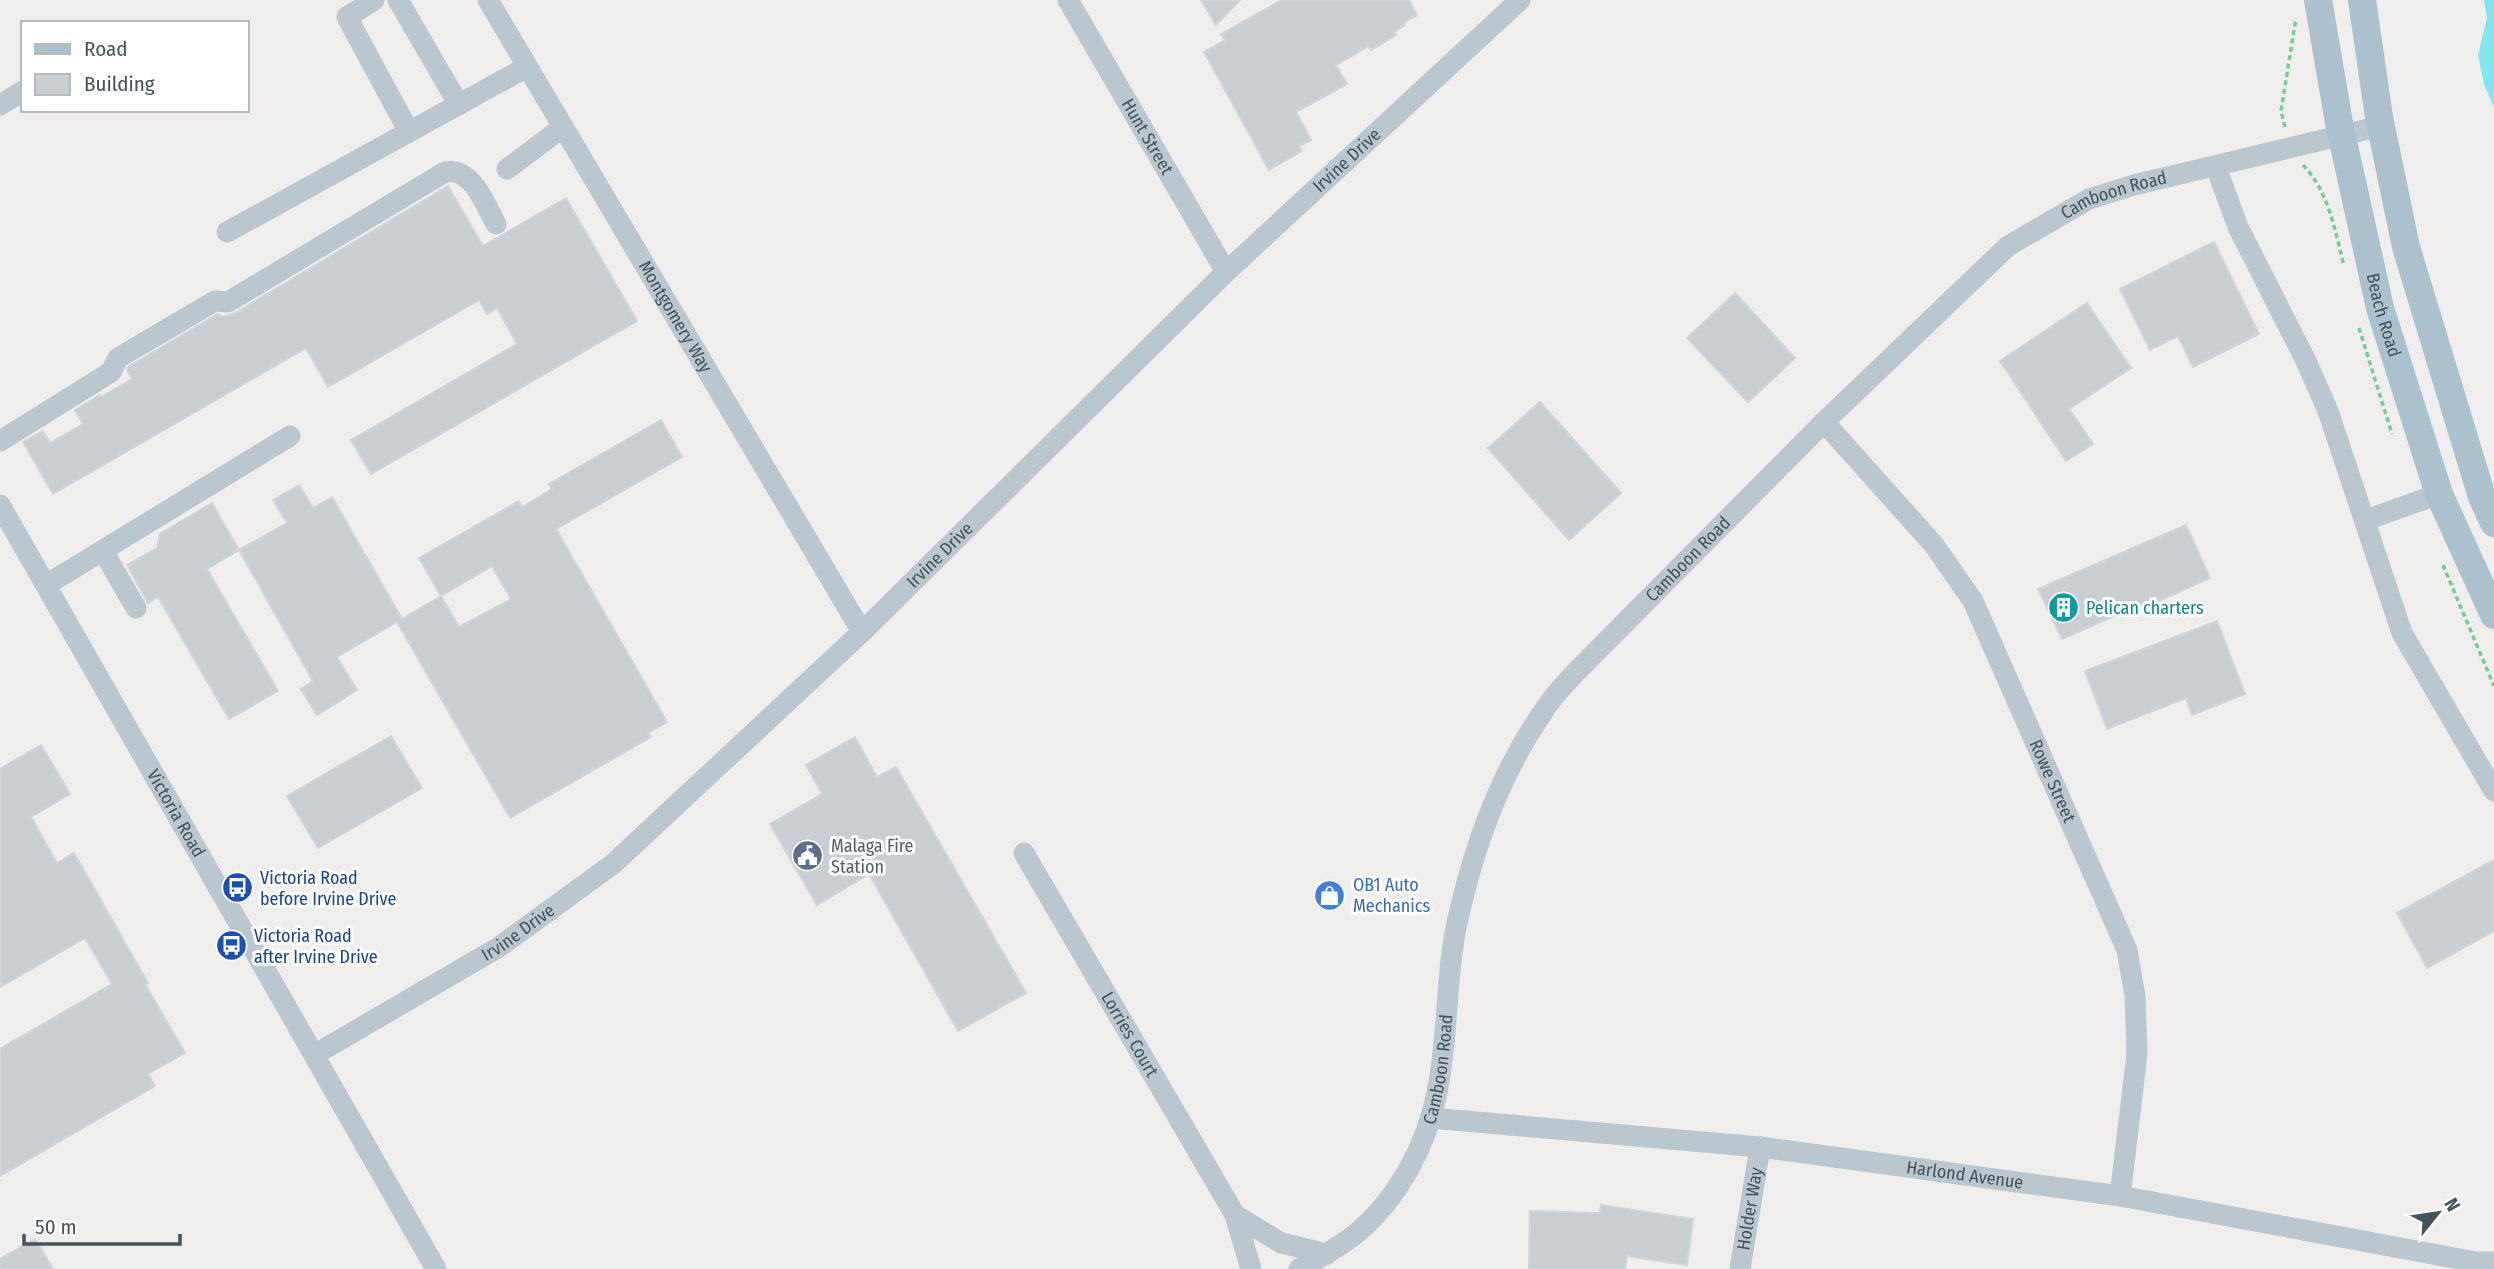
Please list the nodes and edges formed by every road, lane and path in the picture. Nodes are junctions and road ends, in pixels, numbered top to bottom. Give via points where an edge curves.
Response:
1 (374, 0) edge
2 (398, 0) edge
3 (488, 0) edge
4 (1068, 0) edge
5 (1520, 0) edge
6 (2318, 0) edge
7 (2362, 0) edge
8 (527, 67) junction
9 (21, 92) edge
10 (0, 105) edge
11 (459, 105) junction
12 (2381, 126) junction
13 (563, 127) junction
14 (409, 132) junction
15 (2342, 134) junction
16 (2216, 167) junction
17 (507, 169) dead end
18 (496, 224) dead end
19 (227, 232) dead end
20 (1226, 272) junction
21 (1824, 422) junction
22 (290, 436) dead end
23 (0, 441) edge
24 (2439, 494) junction
25 (0, 505) edge
26 (2366, 520) junction
27 (2494, 523) edge
28 (103, 551) junction
29 (46, 585) junction
30 (136, 608) dead end
31 (2494, 615) edge
32 (862, 632) junction
33 (2494, 791) edge
34 (1024, 853) dead end
35 (314, 1055) junction
36 (1431, 1118) junction
37 (1760, 1147) junction
38 (2120, 1196) junction
39 (1235, 1215) junction
40 (1327, 1254) junction
41 (2482, 1265) edge
42 (436, 1269) edge
43 (1251, 1269) edge
44 (1299, 1269) edge
45 (1740, 1269) edge

1 - 14 street via 347,17
2 - 11 street
3 - 8 street, Montgomery Way
4 - 20 street, Hunt Street
5 - 20 street, Irvine Drive
6 - 15 main road, Beach Road
7 - 12 main road
8 - 11 street
8 - 13 street, Montgomery Way
9 - 10 street
11 - 14 street
12 - 15 street, Camboon Road
12 - 27 main road via 2406,247 2478,485
13 - 17 street
13 - 32 street, Montgomery Way
14 - 19 street
15 - 16 street, Camboon Road
15 - 24 main road, Beach Road via 2381,308
16 - 21 street, Camboon Road via 2088,200 2008,246
16 - 26 street via 2238,228 2328,411
18 - 23 street via 468,177 454,170 445,172 228,302 215,301 118,358 111,372
20 - 32 street, Irvine Drive
21 - 36 street, Camboon Road via 1577,671 1544,710 1513,760 1492,807 1457,923
21 - 38 street, Rowe Street via 1934,545 1973,601 2127,950 2135,996 2137,1054
22 - 28 street
24 - 26 street
24 - 31 main road, Beach Road
25 - 29 street, Victoria Road
26 - 33 street via 2402,633
28 - 29 street
28 - 30 street
29 - 35 street, Victoria Road
32 - 35 street, Irvine Drive via 613,864 499,947
34 - 39 street, Lorries Court
35 - 42 street, Victoria Road
36 - 37 street, Harlond Avenue
36 - 40 street, Camboon Road via 1412,1166 1386,1203 1358,1232
37 - 38 street, Harlond Avenue
37 - 45 street, Holder Way
38 - 41 street, Harlond Avenue
39 - 40 street, Lorries Court via 1281,1244
39 - 43 street, Lorries Court
40 - 44 street, Camboon Road

